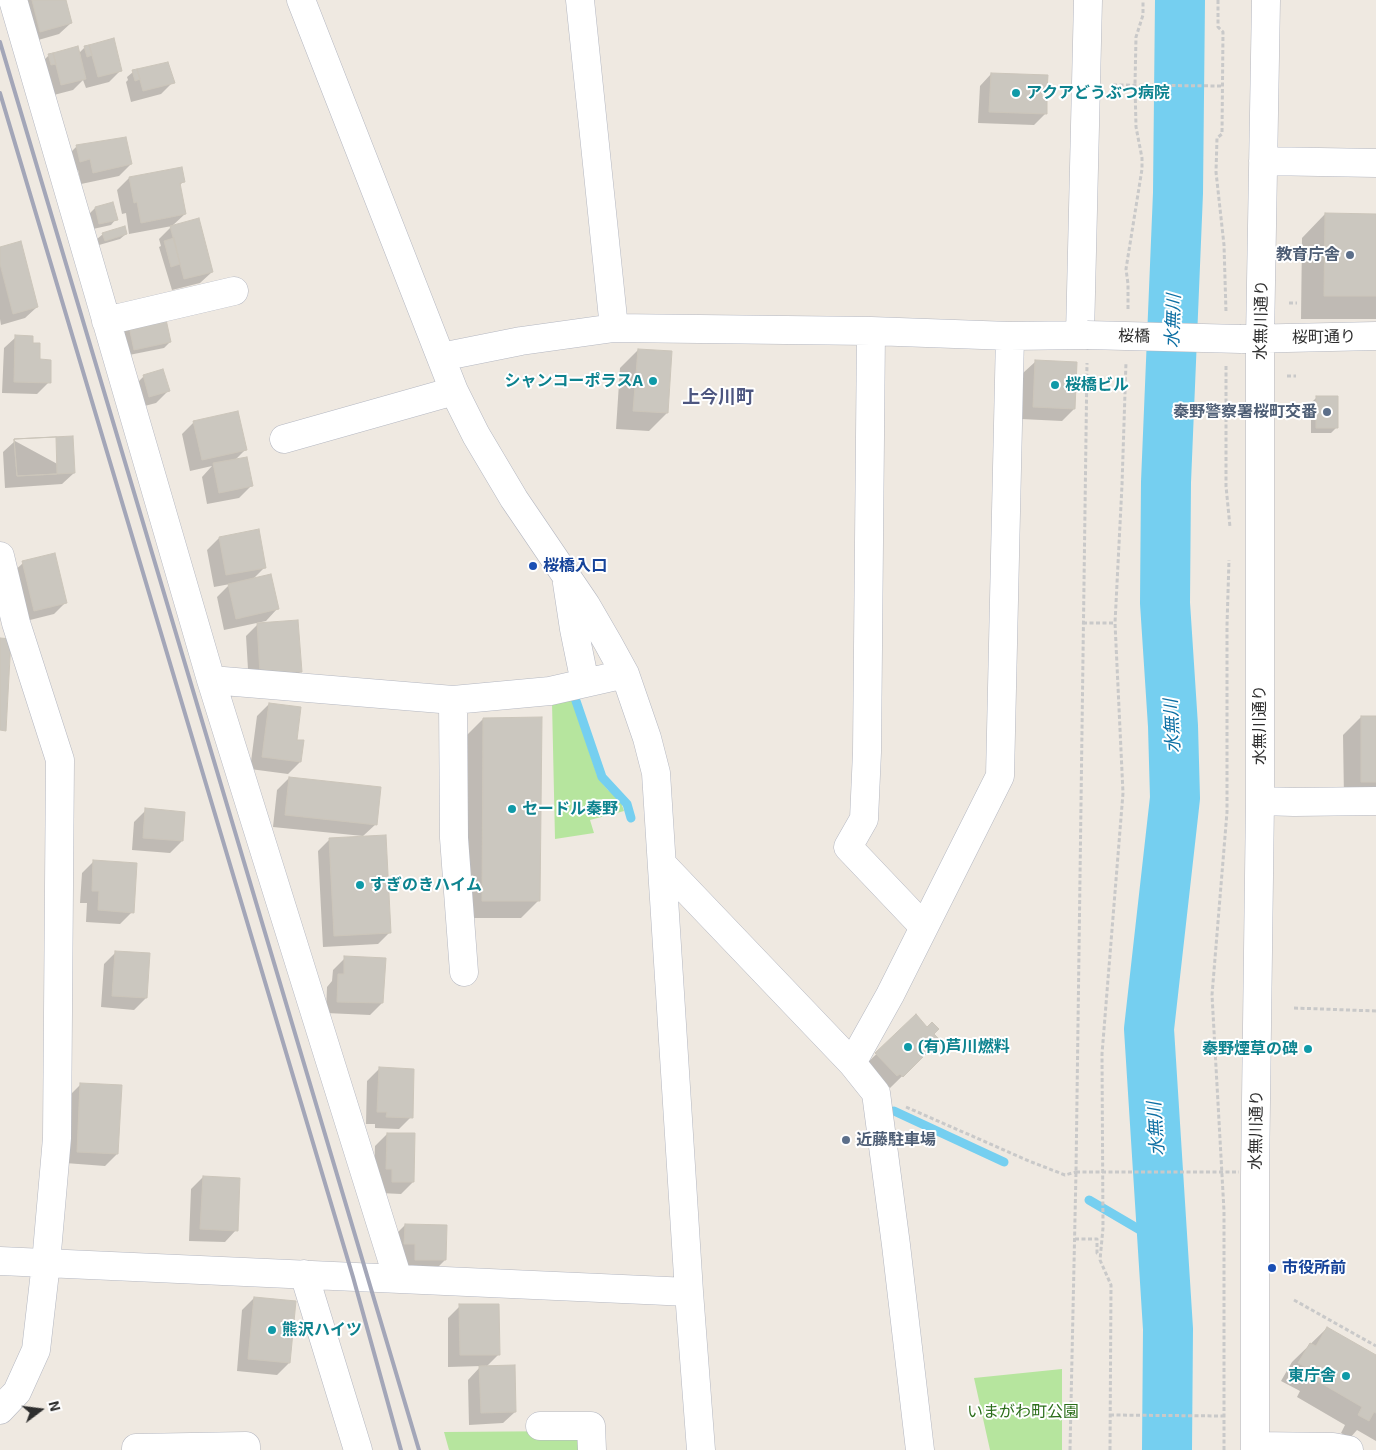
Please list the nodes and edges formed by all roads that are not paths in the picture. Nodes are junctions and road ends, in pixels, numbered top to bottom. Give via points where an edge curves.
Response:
1 (13, 0) edge
2 (301, 0) edge
3 (586, 0) edge
4 (1088, 0) edge
5 (1266, 0) edge
6 (1263, 161) junction
7 (1376, 163) edge
8 (234, 291) dead end
9 (106, 321) junction
10 (614, 328) junction
11 (871, 331) junction
12 (1083, 335) junction
13 (1010, 336) junction
14 (1376, 336) edge
15 (1251, 339) junction
16 (441, 357) junction
17 (454, 391) junction
18 (284, 439) dead end
19 (0, 556) edge
20 (566, 576) junction
21 (625, 674) junction
22 (212, 680) junction
23 (585, 683) junction
24 (453, 700) junction
25 (1260, 801) junction
26 (1376, 801) edge
27 (662, 864) junction
28 (924, 927) junction
29 (464, 972) dead end
30 (852, 1064) junction
31 (0, 1261) edge
32 (46, 1263) junction
33 (304, 1274) junction
34 (398, 1279) junction
35 (689, 1292) junction
36 (0, 1410) edge
37 (540, 1426) dead end
38 (1255, 1448) edge
39 (136, 1450) edge
40 (246, 1450) edge
41 (358, 1450) edge
42 (592, 1450) edge
43 (701, 1450) edge
44 (920, 1450) edge
45 (1349, 1450) edge

1 - 9 street
2 - 16 street
3 - 10 street
4 - 12 street
5 - 6 street, 水無川通り
6 - 7 street
6 - 15 street, 水無川通り
8 - 9 street
9 - 22 street
10 - 11 street, 桜橋
10 - 16 street, 桜橋 via 521,341
11 - 13 street, 桜橋
11 - 28 street via 868,752 864,819 848,847
12 - 13 street, 桜橋
12 - 15 street, 桜橋, bridge
13 - 28 street via 1000,776
14 - 15 street, 桜町通り
15 - 25 street, 水無川通り
16 - 17 street
17 - 18 street
17 - 20 street via 476,436 514,499
19 - 32 street via 16,623 60,760 58,1138
20 - 21 street
20 - 23 street
21 - 23 street
21 - 27 street via 656,773
22 - 24 street
22 - 34 street
23 - 24 street via 550,691
24 - 29 street via 454,838
25 - 26 street
25 - 38 street, 水無川通り
27 - 30 street
27 - 35 street
28 - 30 street
30 - 44 street via 876,1093
31 - 32 street
32 - 33 street
32 - 36 street via 36,1350 17,1392
33 - 34 street
33 - 41 street
34 - 35 street
35 - 43 street
37 - 42 street via 591,1426
38 - 45 street via 1333,1447
39 - 40 street via 246,1446

